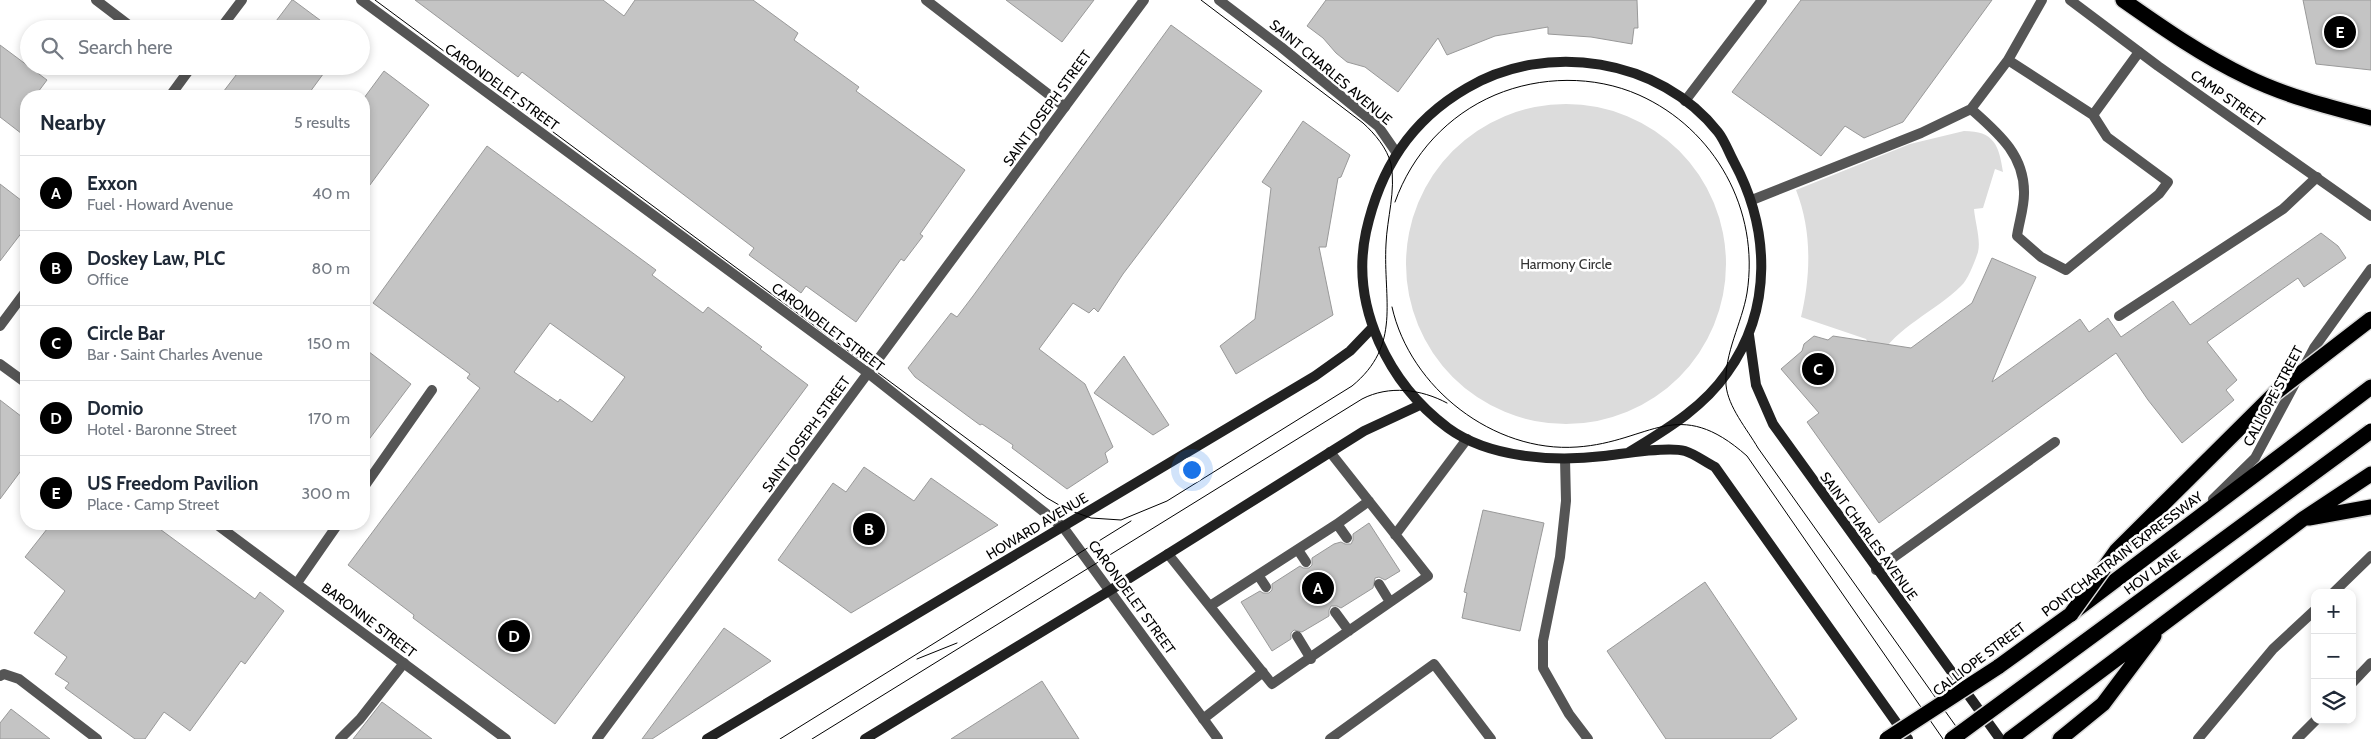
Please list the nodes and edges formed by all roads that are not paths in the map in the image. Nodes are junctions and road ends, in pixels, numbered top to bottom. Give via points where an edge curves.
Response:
1 (96, 0) edge
2 (242, 0) edge
3 (361, 0) edge
4 (926, 0) edge
5 (1144, 0) edge
6 (1219, 0) edge
7 (1762, 0) edge
8 (2042, 0) edge
9 (2070, 0) edge
10 (2124, 1) edge
11 (122, 20) edge
12 (227, 20) edge
13 (2139, 52) junction
14 (2008, 60) junction
15 (184, 75) edge
16 (174, 90) edge
17 (1686, 101) junction
18 (1065, 107) junction
19 (1971, 110) junction
20 (2093, 115) junction
21 (2371, 118) edge
22 (1396, 152) junction
23 (2317, 177) junction
24 (1752, 200) junction
25 (2371, 216) edge
26 (2371, 269) edge
27 (20, 298) edge
28 (2119, 316) dead end
29 (2371, 319) edge
30 (0, 326) edge
31 (1373, 327) junction
32 (1749, 334) junction
33 (0, 364) edge
34 (868, 374) junction
35 (20, 379) edge
36 (2371, 387) edge
37 (432, 390) dead end
38 (1420, 405) junction
39 (2371, 431) edge
40 (1467, 439) junction
41 (2055, 442) dead end
42 (1330, 452) junction
43 (1628, 453) junction
44 (1565, 459) junction
45 (2371, 474) edge
46 (370, 479) edge
47 (1369, 500) junction
48 (2371, 507) edge
49 (2303, 519) junction
50 (1337, 524) junction
51 (1064, 527) junction
52 (224, 530) edge
53 (334, 530) edge
54 (1395, 535) junction
55 (1347, 538) dead end
56 (1298, 550) junction
57 (1168, 554) junction
58 (2371, 556) edge
59 (1306, 562) dead end
60 (1876, 570) junction
61 (1258, 575) junction
62 (297, 583) junction
63 (1378, 584) dead end
64 (1266, 587) dead end
65 (2336, 589) edge
66 (1109, 591) junction
67 (1390, 602) junction
68 (1210, 606) junction
69 (1335, 612) dead end
70 (2071, 614) junction
71 (2311, 614) edge
72 (2166, 620) junction
73 (1349, 631) junction
74 (1296, 636) dead end
75 (1311, 658) junction
76 (404, 663) junction
77 (2371, 663) edge
78 (1263, 672) junction
79 (0, 676) edge
80 (2355, 679) edge
81 (1963, 688) junction
82 (1203, 719) junction
83 (2312, 724) edge
84 (1903, 737) edge
85 (97, 739) edge
86 (340, 739) edge
87 (506, 739) edge
88 (597, 739) edge
89 (707, 739) edge
90 (865, 739) edge
91 (1218, 739) edge
92 (1330, 739) edge
93 (1490, 739) edge
94 (1588, 739) edge
95 (1887, 739) edge
96 (1952, 739) edge
97 (2000, 739) edge
98 (2010, 739) edge
99 (2060, 739) edge
100 (2198, 739) edge
101 (2297, 739) edge

1 - 11 street
2 - 12 street
3 - 34 street, CARONDELET STREET
4 - 18 street
5 - 18 street, SAINT JOSEPH STREET
6 - 22 street, SAINT CHARLES AVENUE via 1378,126
7 - 17 street
8 - 14 street
9 - 13 street, CAMP STREET
10 - 21 highway via 2202,53 2248,78 2312,102
13 - 20 street
13 - 23 street, CAMP STREET
14 - 19 street
14 - 20 street
15 - 16 street
17 - 22 main road, SAINT CHARLES AVENUE via 1654,82 1620,69 1585,62 1540,63 1513,68 1478,81 1447,99 1420,123
17 - 24 main road, SAINT CHARLES AVENUE via 1719,133
18 - 34 street, SAINT JOSEPH STREET
19 - 20 street via 1994,129 2018,158 2024,194 2017,236 2041,257 2066,270 2159,194 2168,182 2107,137
19 - 24 street
22 - 31 main road, SAINT CHARLES AVENUE via 1376,192 1365,237 1364,282
23 - 25 street, CAMP STREET
23 - 28 street via 2283,209
24 - 32 main road, SAINT CHARLES AVENUE via 1760,237 1762,272
26 - 81 street, CALLIOPE STREET via 2314,348 2255,458 2209,503
27 - 30 street
29 - 70 highway, bridge via 2275,393 2117,550
31 - 38 main road, SAINT CHARLES AVENUE via 1400,380
31 - 51 main road, HOWARD AVENUE via 1350,351 1315,376
32 - 43 main road, SAINT CHARLES AVENUE via 1726,375 1704,400 1677,423
32 - 60 main road, SAINT CHARLES AVENUE via 1756,385 1773,424
33 - 35 street
34 - 51 street, CARONDELET STREET
34 - 88 street, SAINT JOSEPH STREET
36 - 70 highway, PONTCHARTRAIN EXPRESSWAY, bridge
37 - 46 street
38 - 40 main road, SAINT CHARLES AVENUE via 1450,430
38 - 42 main road via 1364,431
39 - 96 highway, HOV LANE, bridge
40 - 44 main road, SAINT CHARLES AVENUE via 1484,448
40 - 54 street
41 - 60 street
42 - 47 street
42 - 57 main road
43 - 44 main road, SAINT CHARLES AVENUE
43 - 84 main road, SAINT CHARLES AVENUE via 1683,451 1714,467
44 - 94 street via 1566,501 1560,557 1543,641 1543,668 1569,714
45 - 49 highway
47 - 50 street
47 - 54 street
48 - 49 highway
49 - 72 highway
50 - 55 street
50 - 56 street
51 - 66 street, CARONDELET STREET
51 - 89 main road, HOWARD AVENUE
52 - 62 street, BARONNE STREET
53 - 62 street
54 - 67 street via 1428,576
56 - 59 street
56 - 61 street
57 - 66 main road
57 - 68 street
58 - 65 street
60 - 81 main road, SAINT CHARLES AVENUE
61 - 64 street
61 - 68 street
62 - 76 street, BARONNE STREET
63 - 67 street
66 - 82 street, CARONDELET STREET
66 - 90 main road
67 - 73 street
68 - 78 street
69 - 73 street
70 - 95 highway, PONTCHARTRAIN EXPRESSWAY, bridge
71 - 100 street via 2273,649
72 - 98 highway
72 - 99 highway via 2103,704
73 - 75 street
74 - 75 street
75 - 78 street via 1272,684
76 - 86 street
76 - 87 street, BARONNE STREET
77 - 80 street
78 - 82 street
79 - 85 street via 4,674 19,679
81 - 84 street, CALLIOPE STREET
81 - 97 main road, SAINT CHARLES AVENUE
82 - 91 street, CARONDELET STREET
83 - 101 street
92 - 93 street via 1434,664

